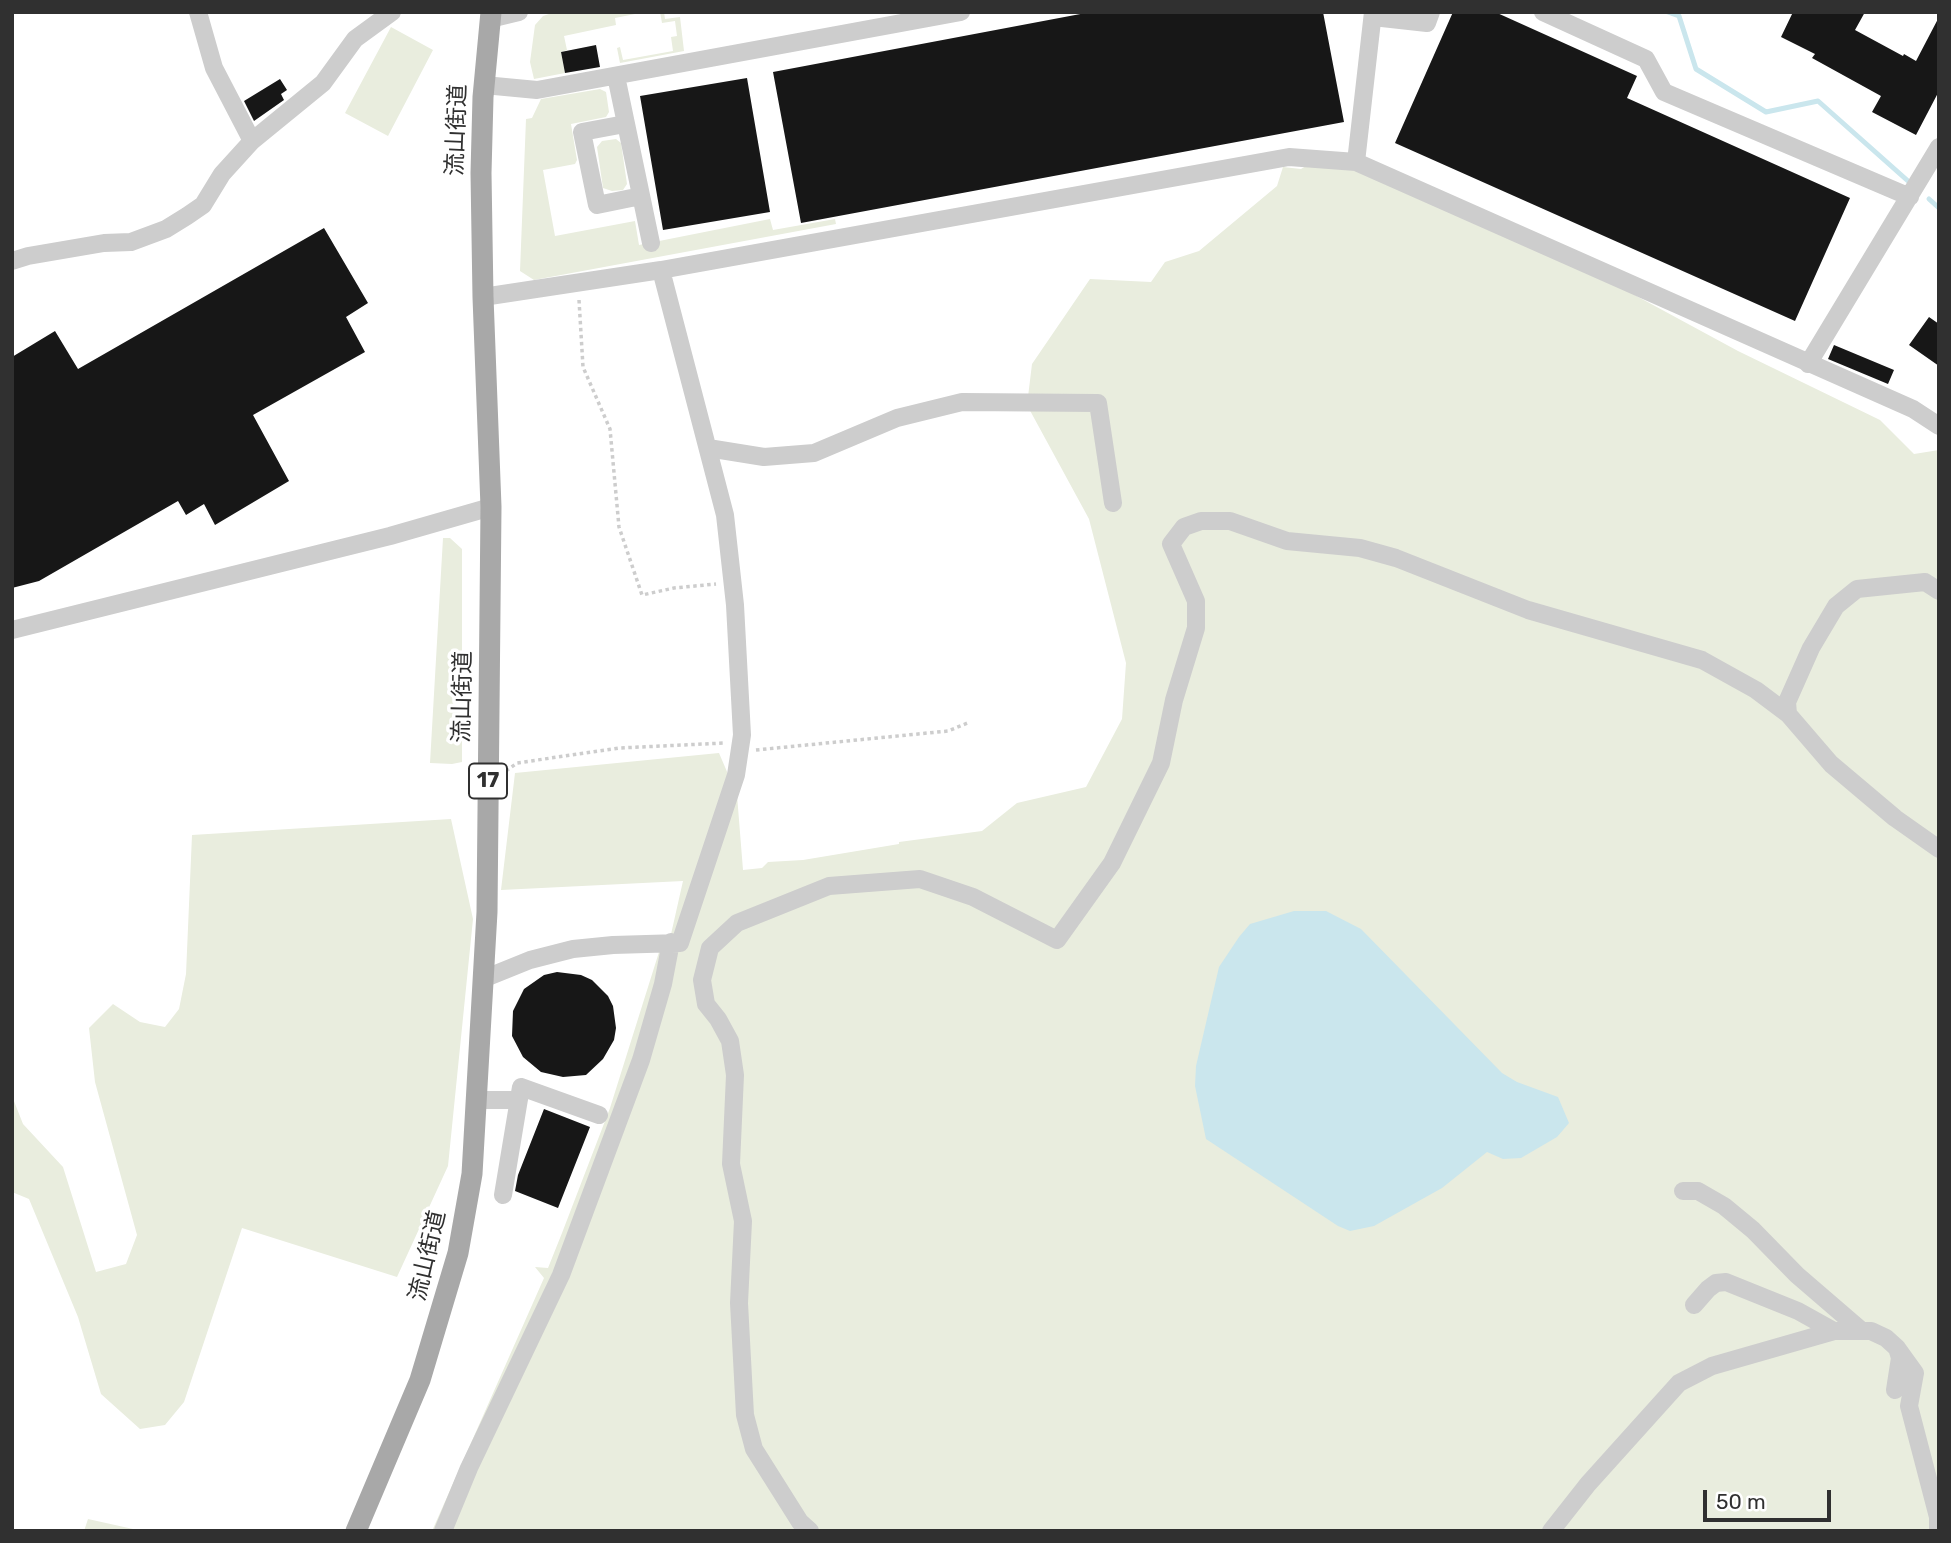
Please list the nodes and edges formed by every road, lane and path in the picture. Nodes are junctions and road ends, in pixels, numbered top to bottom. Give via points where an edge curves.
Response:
1 (198, 12) edge
2 (392, 12) edge
3 (519, 12) edge
4 (961, 12) edge
5 (1431, 12) edge
6 (1542, 12) edge
7 (1373, 14) edge
8 (490, 16) edge
9 (616, 76) junction
10 (484, 85) junction
11 (625, 124) junction
12 (253, 141) junction
13 (1939, 147) edge
14 (1356, 162) junction
15 (641, 196) junction
16 (1910, 197) junction
17 (650, 243) dead end
18 (12, 261) edge
19 (661, 270) junction
20 (578, 282) junction
21 (483, 297) junction
22 (1808, 364) junction
23 (1939, 426) edge
24 (708, 448) junction
25 (1113, 503) dead end
26 (491, 507) junction
27 (732, 583) junction
28 (1939, 591) edge
29 (12, 630) edge
30 (1788, 714) junction
31 (971, 722) dead end
32 (741, 747) junction
33 (488, 783) junction
34 (1939, 849) edge
35 (671, 942) junction
36 (483, 979) junction
37 (476, 1100) junction
38 (519, 1100) junction
39 (599, 1115) dead end
40 (1683, 1191) dead end
41 (503, 1195) dead end
42 (1694, 1305) dead end
43 (1834, 1331) junction
44 (1862, 1331) junction
45 (1897, 1348) junction
46 (1895, 1390) dead end
47 (356, 1531) edge
48 (443, 1531) edge
49 (810, 1531) edge
50 (1551, 1531) edge
51 (1938, 1531) edge

1 - 12 street via 214,68
2 - 12 street via 355,39 323,83
3 - 8 street
4 - 9 street
5 - 7 street via 1427,23
6 - 16 street via 1646,59 1664,92
7 - 14 street
8 - 10 main road, 流山街道 / 17
9 - 10 street via 537,90
9 - 11 street
10 - 21 main road, 流山街道 / 17
11 - 15 street
11 - 15 street via 582,132 597,205
12 - 18 street via 222,174 203,205 166,229 131,242
13 - 16 street
14 - 19 street via 1289,157
14 - 22 street
15 - 17 street
16 - 22 street
19 - 20 street
19 - 24 street
20 - 21 street
20 - 27 path via 583,367 610,429 619,527 642,595
21 - 26 main road, 流山街道 / 17
22 - 23 street via 1913,409
24 - 25 street via 764,457 814,453 897,418 962,402 1098,403
24 - 27 street via 725,515
26 - 29 street
26 - 33 main road, 流山街道 / 17
27 - 32 street
28 - 30 street via 1925,582 1857,589 1836,606 1787,702
30 - 34 street via 1831,764
30 - 49 street via 1702,660 1528,610 1396,558 1360,548 1287,541 1230,521 1201,521 1184,527 1171,544 1196,601 1196,628 1161,763 1112,863 1057,940 973,897 920,879 829,886 737,923 710,948 702,980 706,1004 730,1041 735,1075 731,1164 743,1221 739,1303 745,1415 754,1448
31 - 32 path via 948,731
32 - 33 path via 619,748 517,763
32 - 35 street via 736,775 680,943
33 - 36 main road, 流山街道 / 17
35 - 36 street via 573,949
35 - 48 street via 641,1060 561,1275
36 - 37 main road, 流山街道 / 17
37 - 38 street
37 - 47 main road, 流山街道 / 17 via 472,1174 458,1253 420,1380
38 - 39 street via 521,1087
38 - 41 street
40 - 44 street via 1698,1191 1724,1206
42 - 43 street via 1716,1283 1726,1282
43 - 44 street
43 - 50 street via 1712,1366 1679,1383
44 - 45 street via 1886,1338
45 - 46 street
45 - 51 street via 1914,1373 1909,1406

